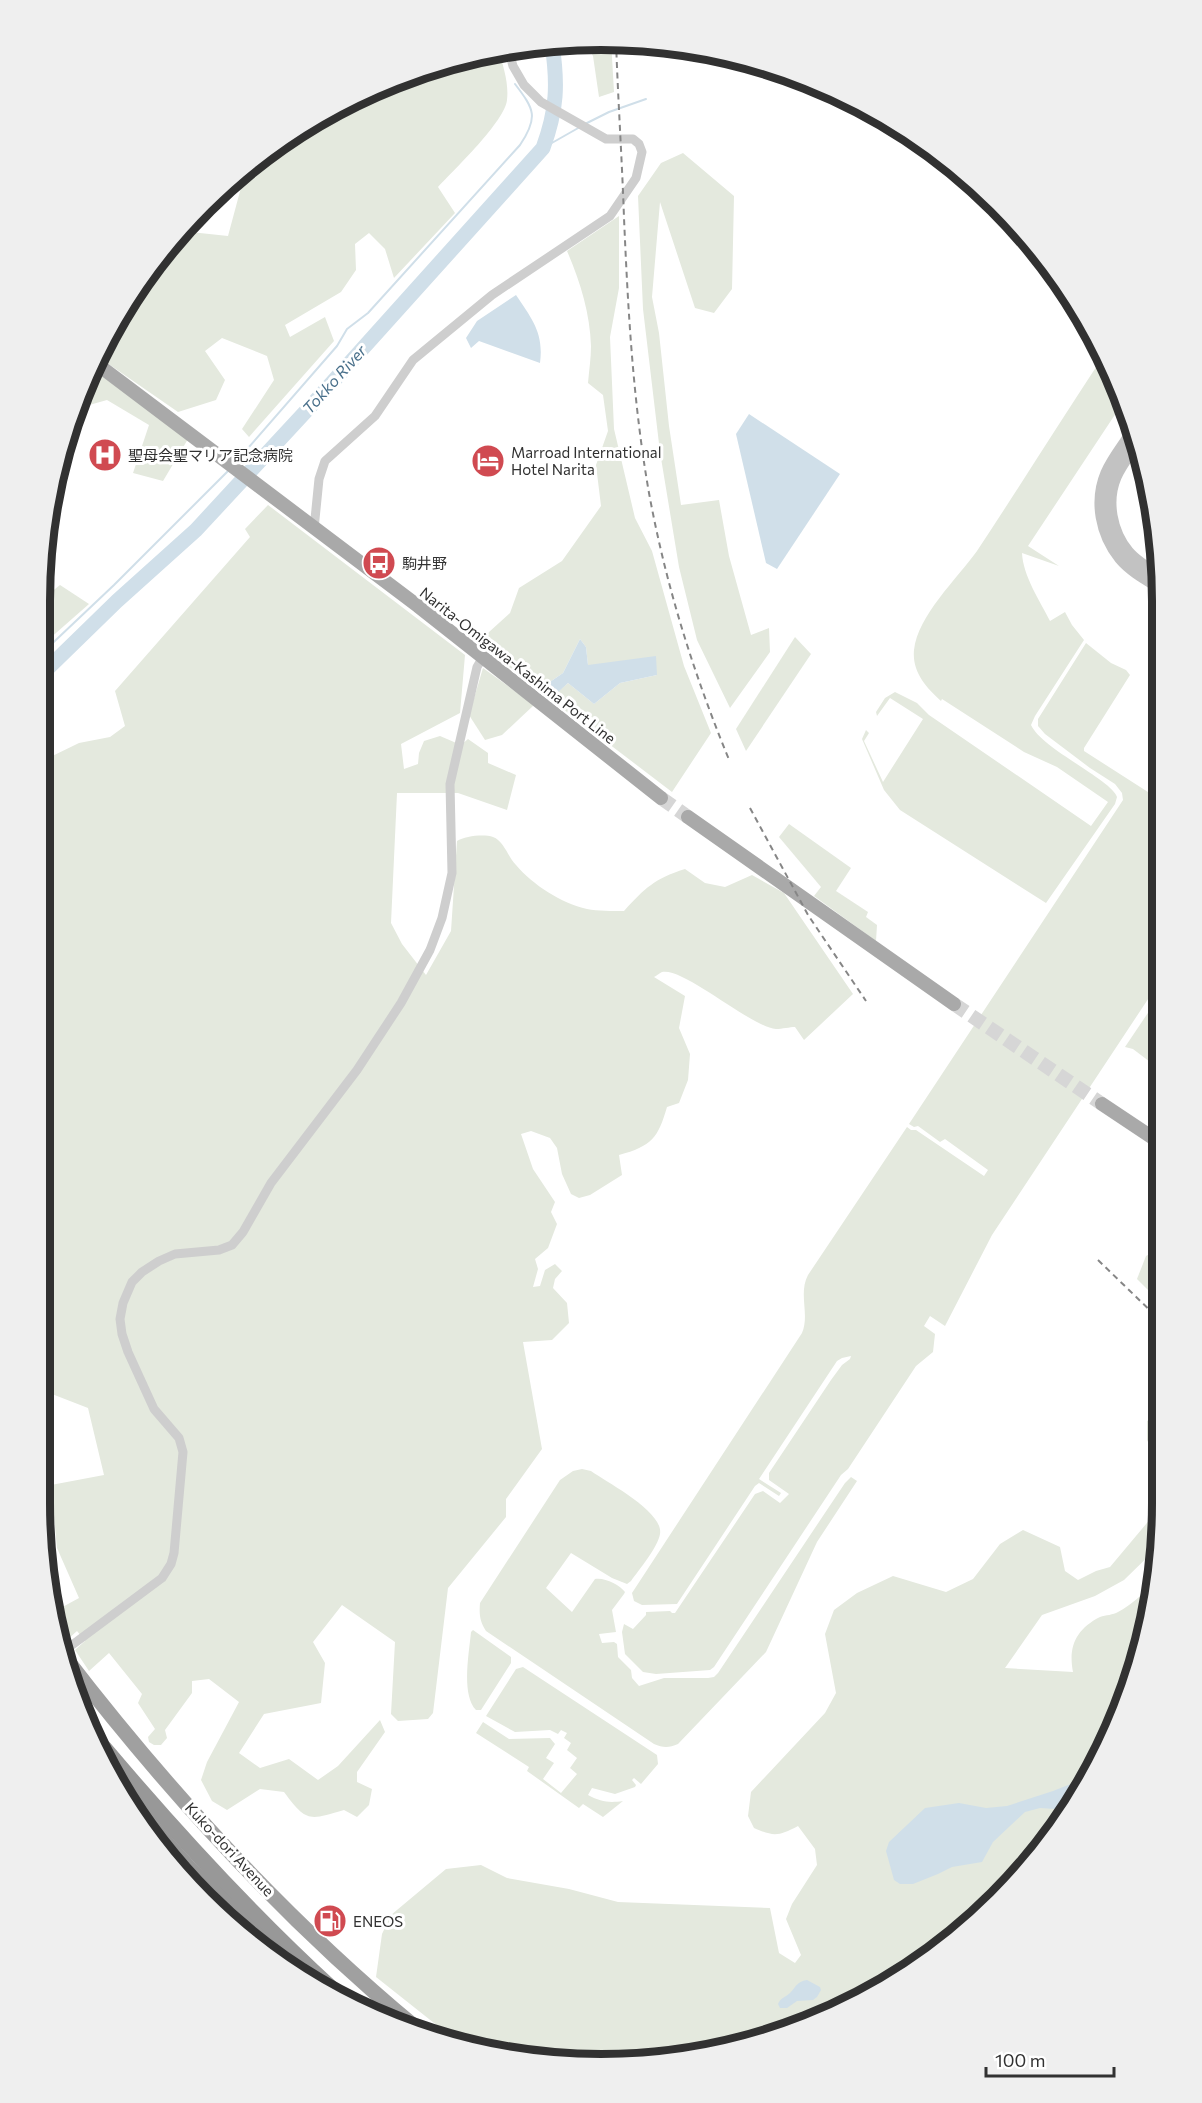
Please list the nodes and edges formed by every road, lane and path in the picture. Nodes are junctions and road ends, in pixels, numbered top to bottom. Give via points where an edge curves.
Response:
1 (511, 57) edge
2 (101, 367) edge
3 (314, 529) junction
4 (483, 657) junction
5 (661, 798) tunnel mouth
6 (688, 817) tunnel mouth
7 (954, 1004) tunnel mouth
8 (1102, 1104) tunnel mouth
9 (1152, 1137) edge
10 (69, 1647) edge
11 (77, 1672) edge
12 (112, 1757) edge
13 (173, 1850) edge
14 (243, 1922) edge
15 (318, 1976) edge
16 (404, 2017) edge

1 - 3 street via 524,85 541,102 606,139 633,139 639,144 642,152 636,178 610,216 492,295 413,360 375,416 325,461 319,479
2 - 3 main road, Narita-Omigawa-Kashima Port Line
3 - 4 main road, Narita-Omigawa-Kashima Port Line
4 - 5 main road, Narita-Omigawa-Kashima Port Line
4 - 10 street via 477,667 450,784 452,873 442,918 402,1003 232,1245 175,1254 159,1261 132,1282 123,1303 122,1334 141,1382 154,1409 182,1443 174,1553 162,1578
6 - 7 main road
8 - 9 main road
11 - 16 highway, Kuko-dori Avenue via 233,1853 321,1942
12 - 15 highway via 200,1858
13 - 14 highway

